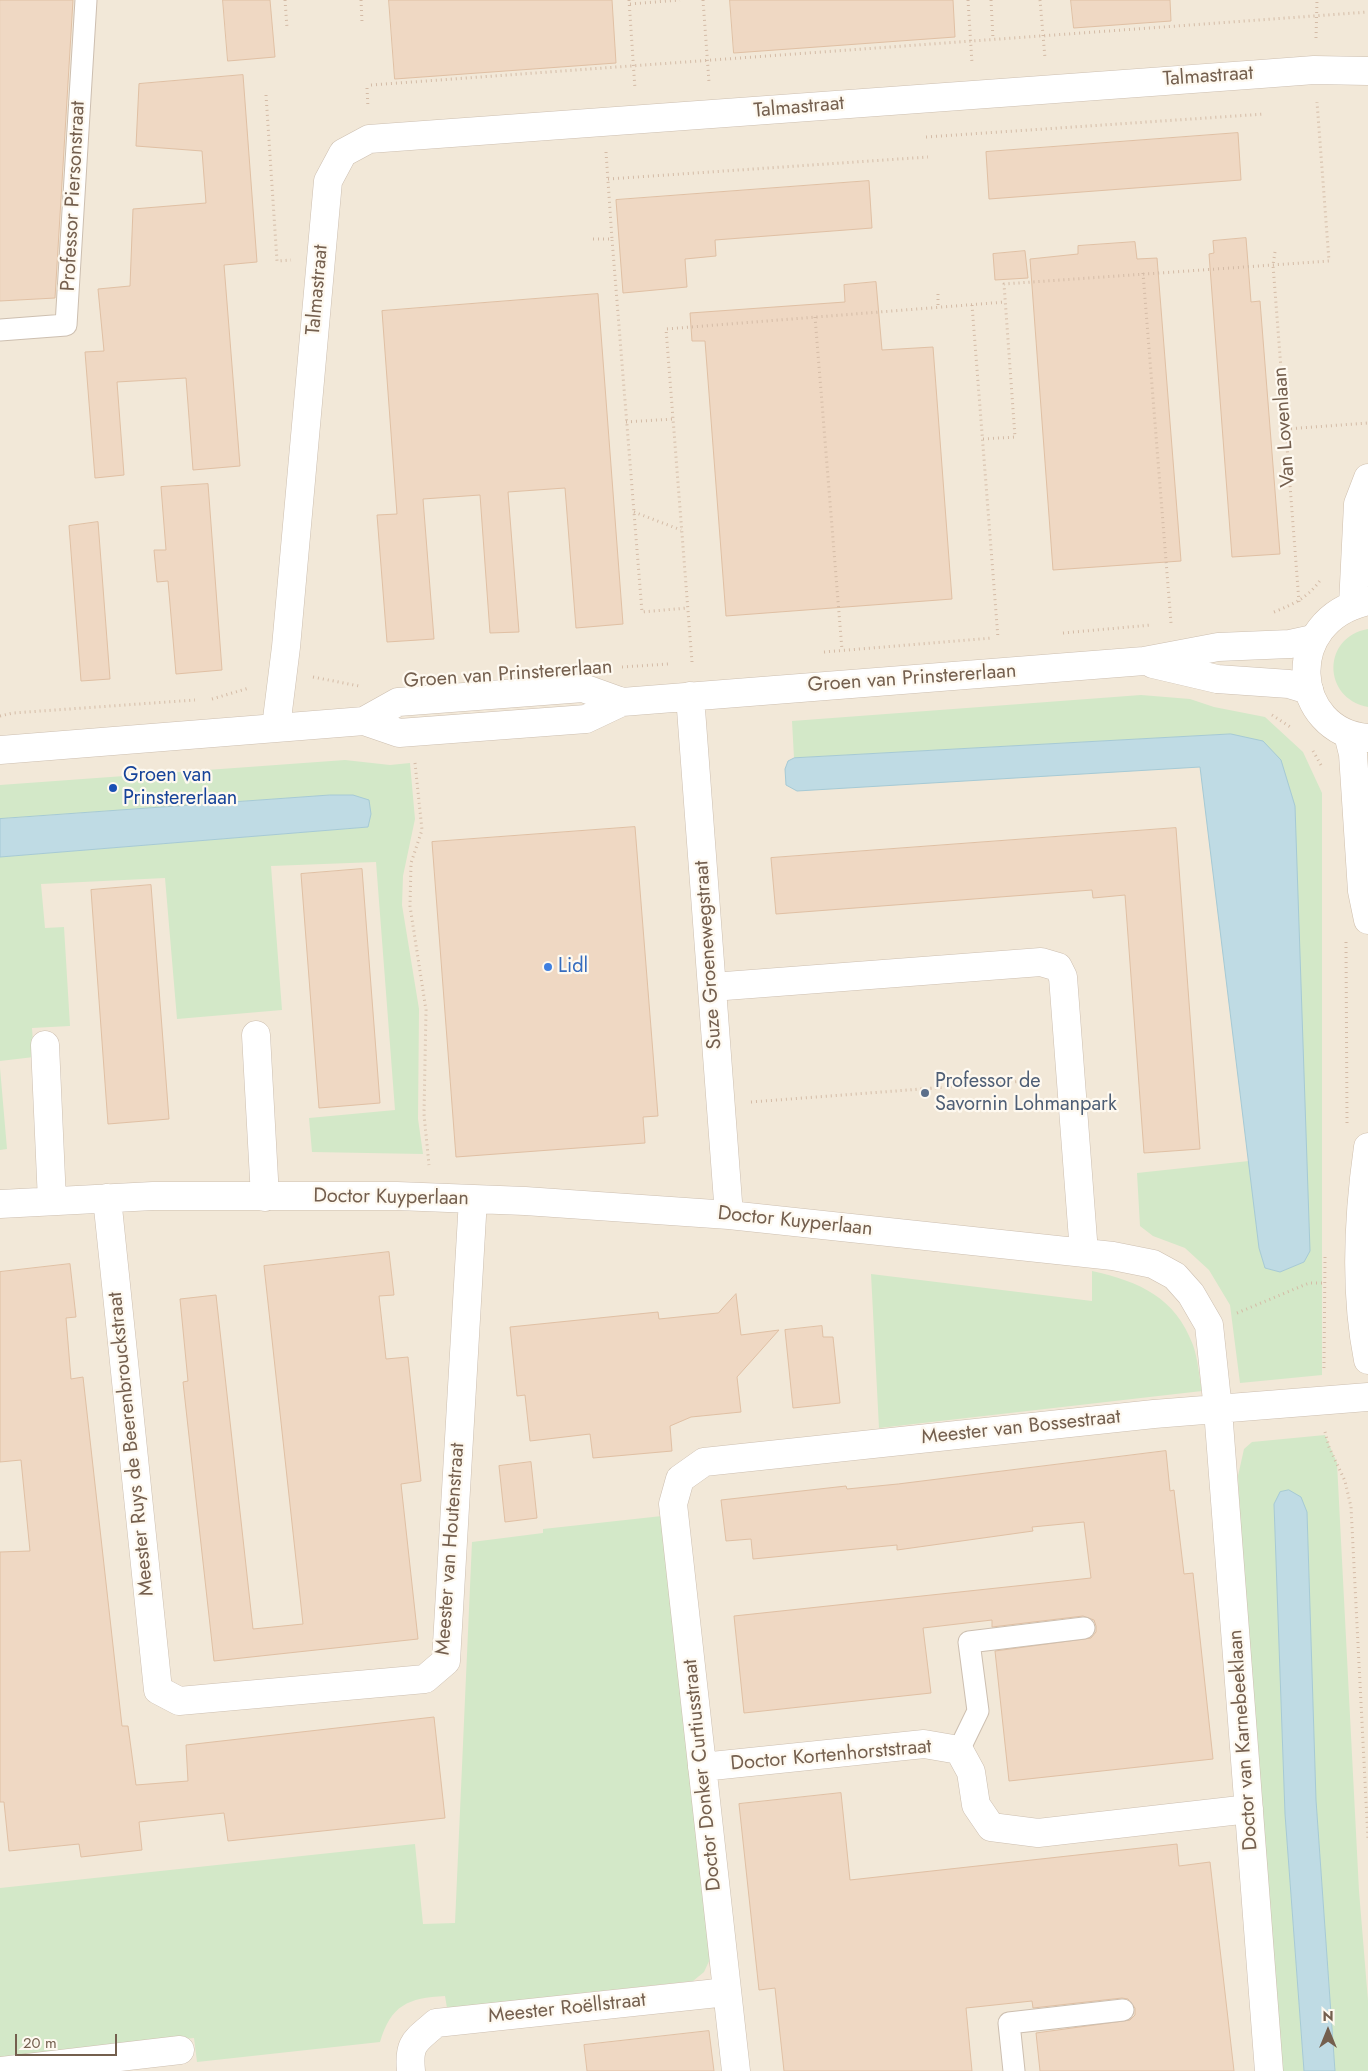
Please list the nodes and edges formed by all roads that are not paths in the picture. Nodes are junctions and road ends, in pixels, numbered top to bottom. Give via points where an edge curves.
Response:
1 (86, 0) edge
2 (1368, 71) edge
3 (0, 330) edge
4 (1368, 478) edge
5 (1360, 603) edge
6 (1314, 638) junction
7 (1144, 662) junction
8 (1309, 690) junction
9 (690, 696) junction
10 (276, 728) junction
11 (1358, 736) edge
12 (0, 750) edge
13 (1368, 920) edge
14 (712, 987) junction
15 (256, 1035) dead end
16 (45, 1045) dead end
17 (1368, 1147) edge
18 (265, 1197) junction
19 (107, 1198) junction
20 (473, 1199) junction
21 (52, 1201) junction
22 (0, 1204) edge
23 (729, 1215) junction
24 (1084, 1253) junction
25 (1368, 1360) edge
26 (1368, 1397) edge
27 (1218, 1410) junction
28 (680, 1479) joint
29 (1084, 1628) dead end
30 (158, 1690) joint
31 (959, 1750) junction
32 (702, 1768) junction
33 (1249, 1809) junction
34 (727, 1992) junction
35 (1123, 2010) dead end
36 (180, 2050) dead end
37 (0, 2071) edge
38 (411, 2071) edge
39 (736, 2071) edge
40 (1014, 2071) edge
41 (1269, 2071) edge

1 - 3 lane, Professor Piersonstraat via 66,325
2 - 10 street, Talmastraat via 1314,70 1049,88 369,139 343,153 328,181
4 - 5 street via 1358,504
5 - 6 street via 1330,618
6 - 7 street, Groen van Prinstererlaan via 1290,644 1218,647
6 - 8 street via 1306,664
7 - 8 street, Groen van Prinstererlaan via 1217,679 1289,684
7 - 9 street, Groen van Prinstererlaan
8 - 11 street via 1317,708 1331,723
9 - 10 street, Groen van Prinstererlaan via 622,702 583,688 398,702 364,721
9 - 14 street, Suze Groenewegstraat
10 - 12 street, Groen van Prinstererlaan
11 - 13 street via 1353,754 1362,891
14 - 23 street, Suze Groenewegstraat
14 - 24 street via 1041,962 1058,967 1063,977
15 - 18 street
16 - 21 street
17 - 25 street via 1360,1205 1360,1323
18 - 19 street, Doctor Kuyperlaan
18 - 20 street, Doctor Kuyperlaan
19 - 21 street, Doctor Kuyperlaan
19 - 30 street, Meester Ruys de Beerenbrouckstraat
20 - 23 street, Doctor Kuyperlaan
20 - 30 street, Meester van Houtenstraat via 446,1661 425,1678 415,1680 179,1702
21 - 22 street, Doctor Kuyperlaan
23 - 24 street, Doctor Kuyperlaan
24 - 27 street, Doctor Kuyperlaan via 1153,1264 1175,1276 1191,1294 1209,1325
26 - 27 street, Meester van Bossestraat
27 - 28 street, Meester van Bossestraat via 704,1462
27 - 33 street, Doctor van Karnebeeklaan
28 - 32 street, Doctor Donker Curtiusstraat via 673,1504
29 - 31 lane, Doctor Kortenhorststraat via 969,1642 978,1711
31 - 32 street, Doctor Kortenhorststraat via 924,1744
31 - 33 street, Doctor Kortenhorststraat via 971,1772 976,1805 991,1826 1038,1833
32 - 34 street, Doctor Donker Curtiusstraat
33 - 41 street, Doctor van Karnebeeklaan
34 - 38 street, Meester Roëllstraat via 436,2023 414,2043 409,2054
34 - 39 street, Doctor Donker Curtiusstraat
35 - 40 lane via 1009,2023
36 - 37 street

